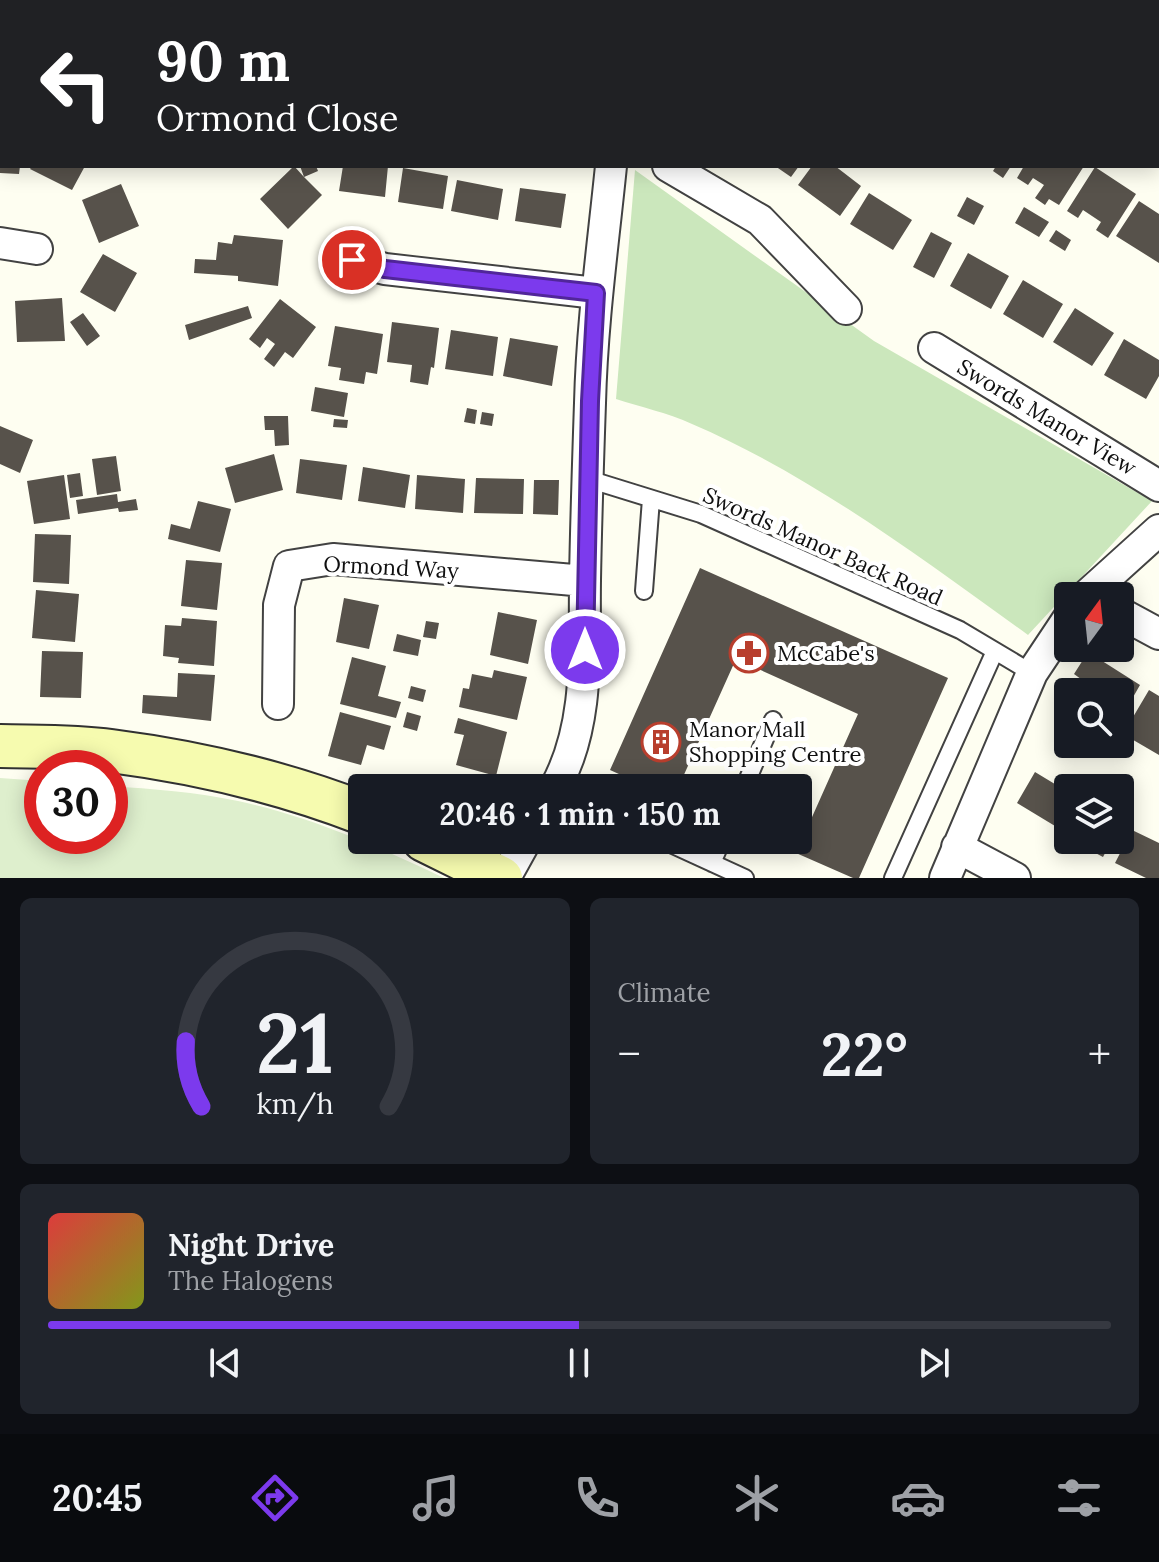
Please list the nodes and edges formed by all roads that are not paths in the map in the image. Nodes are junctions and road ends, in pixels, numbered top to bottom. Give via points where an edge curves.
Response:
1 (611, 168) edge
2 (671, 168) edge
3 (0, 243) edge
4 (37, 249) dead end
5 (352, 260) dead end
6 (596, 293) junction
7 (846, 309) dead end
8 (934, 348) dead end
9 (588, 479) junction
10 (1159, 486) edge
11 (651, 499) junction
12 (1159, 530) edge
13 (585, 581) junction
14 (1102, 582) edge
15 (644, 591) dead end
16 (1134, 621) edge
17 (1159, 634) edge
18 (1054, 640) edge
19 (995, 651) junction
20 (1032, 673) junction
21 (278, 704) dead end
22 (773, 720) dead end
23 (0, 746) edge
24 (563, 774) edge
25 (750, 774) edge
26 (348, 808) edge
27 (957, 847) junction
28 (453, 854) edge
29 (518, 854) edge
30 (692, 854) edge
31 (716, 854) edge
32 (712, 863) junction
33 (503, 878) edge
34 (745, 878) edge
35 (893, 878) edge
36 (945, 878) edge
37 (1015, 878) edge

1 - 6 street
2 - 7 street via 760,220
3 - 4 street
5 - 6 street via 385,269
6 - 9 street
8 - 10 street, Swords Manor View
9 - 11 lane, Swords Manor Back Road
9 - 13 street
11 - 15 lane
11 - 19 lane, Swords Manor Back Road via 754,537 960,630
12 - 14 street
13 - 21 street, Ormond Way via 333,559 289,566 279,605
13 - 24 street via 585,673
16 - 17 street
18 - 20 street
19 - 20 lane, Swords Manor Back Road
19 - 35 lane
20 - 27 street
22 - 25 lane
23 - 26 street via 109,750 202,765
27 - 36 street
27 - 37 street
28 - 33 street
29 - 33 street
30 - 32 lane
31 - 32 lane
32 - 34 lane

